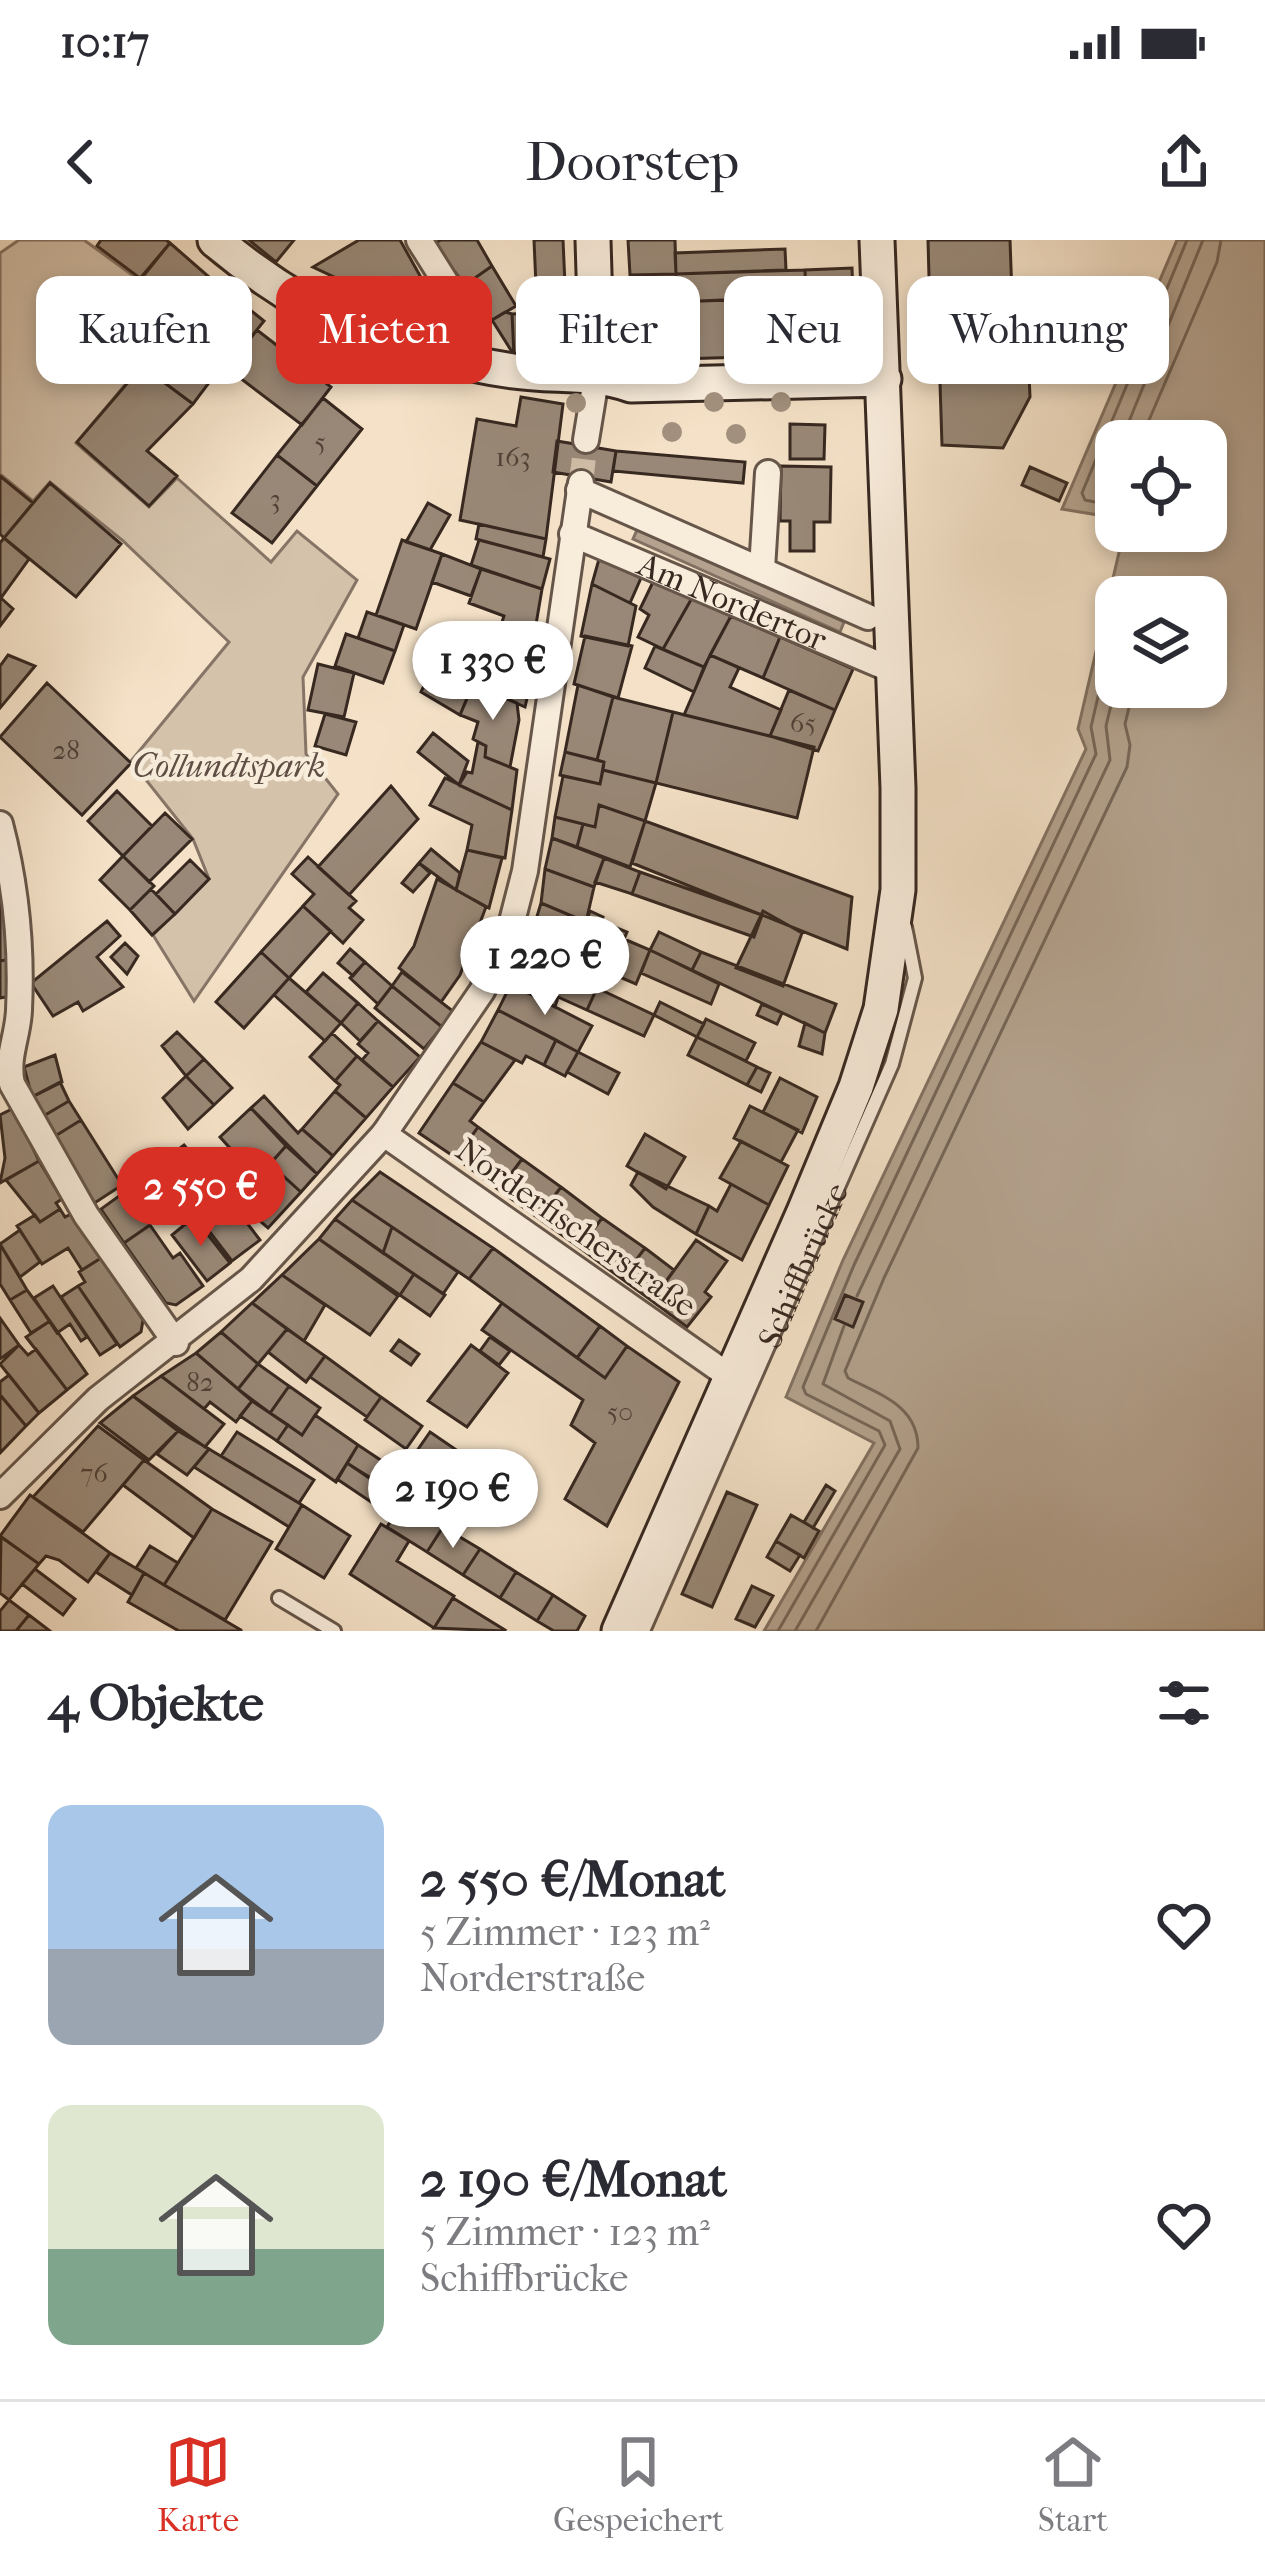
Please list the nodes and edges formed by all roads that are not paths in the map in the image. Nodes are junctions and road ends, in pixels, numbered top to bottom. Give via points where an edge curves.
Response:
1 (215, 240) edge
2 (418, 240) edge
3 (593, 240) edge
4 (877, 240) edge
5 (441, 276) edge
6 (594, 276) edge
7 (276, 289) edge
8 (884, 379) junction
9 (700, 383) edge
10 (595, 384) edge
11 (628, 384) edge
12 (673, 384) edge
13 (586, 440) tunnel mouth
14 (768, 473) dead end
15 (572, 534) junction
16 (762, 569) junction
17 (868, 617) dead end
18 (892, 670) junction
19 (0, 824) edge
20 (898, 890) junction
21 (384, 1134) junction
22 (176, 1343) junction
23 (729, 1376) junction
24 (0, 1496) edge
25 (279, 1598) dead end
26 (334, 1631) edge
27 (619, 1631) edge
28 (643, 1631) edge

1 - 7 main road
2 - 5 street
3 - 6 main road
4 - 8 main road, Schiffbrücke
8 - 9 main road
8 - 18 main road, Schiffbrücke
10 - 13 street
11 - 12 main road
14 - 16 street
15 - 16 street via 580,486
15 - 18 street, Am Nordertor
15 - 21 street via 525,871 507,941 452,1039
16 - 17 street
18 - 20 main road, Schiffbrücke
19 - 22 street via 18,916 12,1084 86,1215
20 - 23 main road, Schiffbrücke via 881,1009 856,1087
20 - 28 lane, Schiffbrücke via 915,978 892,1064
21 - 22 street via 251,1279
21 - 23 street, Norderfischerstraße
22 - 24 street via 98,1399
23 - 27 main road, Schiffbrücke
25 - 26 lane

